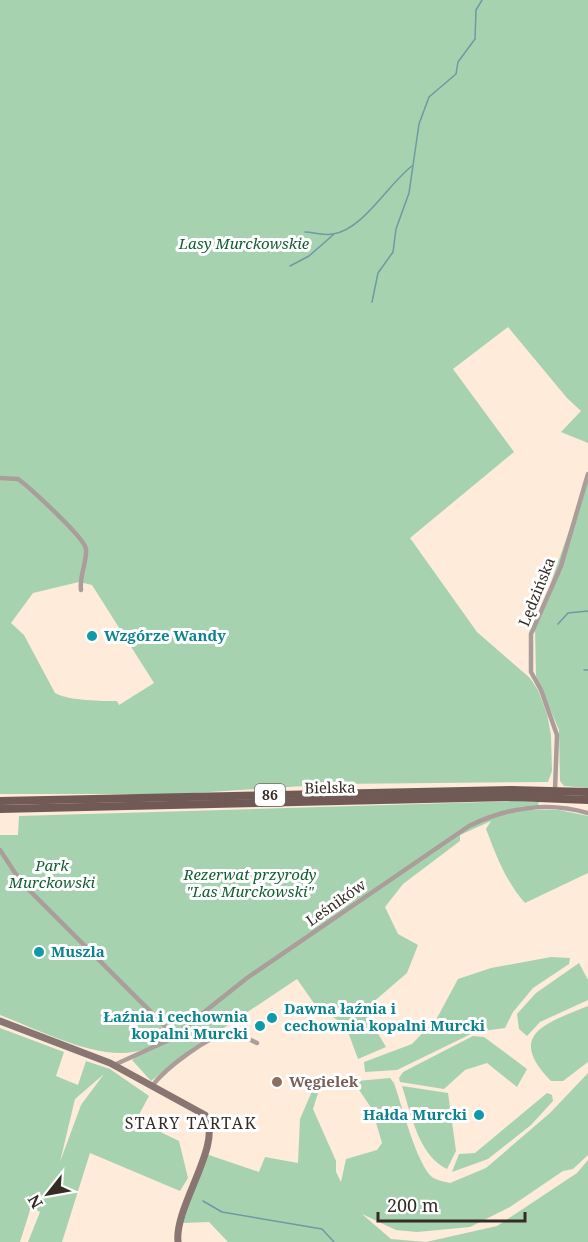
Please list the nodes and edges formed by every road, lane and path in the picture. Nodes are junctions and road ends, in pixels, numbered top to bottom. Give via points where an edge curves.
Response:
1 (588, 474) edge
2 (0, 478) edge
3 (81, 590) dead end
4 (555, 790) junction
5 (588, 792) edge
6 (588, 800) edge
7 (0, 801) edge
8 (0, 809) edge
9 (588, 813) edge
10 (0, 850) edge
11 (0, 1021) edge
12 (174, 1035) junction
13 (256, 1043) dead end
14 (114, 1065) junction
15 (151, 1088) junction
16 (177, 1232) junction
17 (173, 1242) edge
18 (178, 1242) edge

1 - 4 street, Lędzińska via 561,566 531,634 531,672 557,735
2 - 3 street via 18,478 79,536 86,548
4 - 5 main road, Bielska / 86
4 - 7 main road, Bielska / 86
6 - 8 main road, Bielska / 86 via 514,797
9 - 12 street, Leśników via 525,808 469,826 247,978
10 - 12 street via 21,882
11 - 14 street
12 - 14 street, Leśników
13 - 15 street via 230,1030 163,1073
14 - 15 street
15 - 16 street via 199,1111 208,1120 210,1138
16 - 17 street
16 - 18 street

